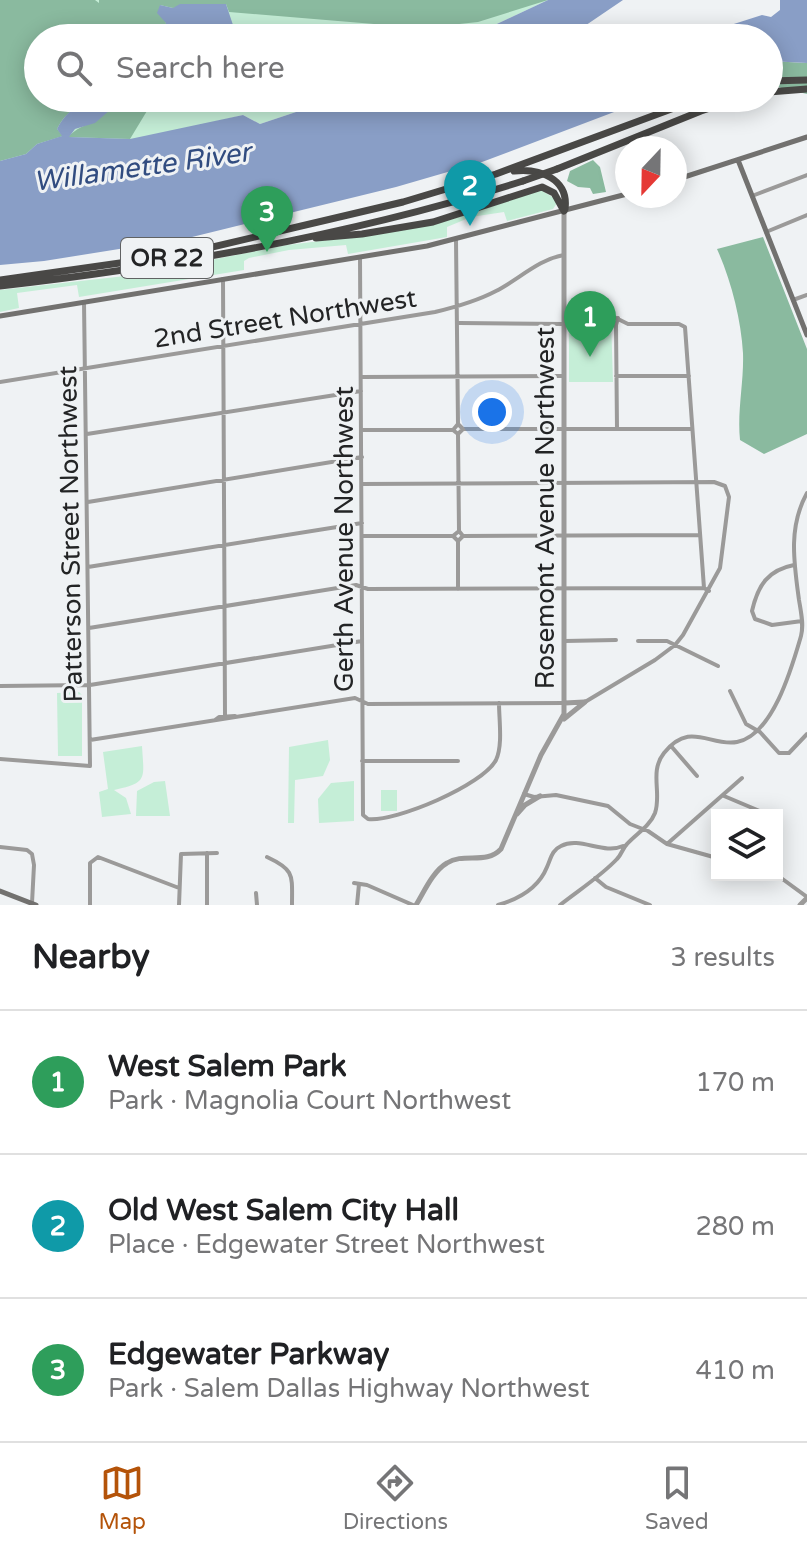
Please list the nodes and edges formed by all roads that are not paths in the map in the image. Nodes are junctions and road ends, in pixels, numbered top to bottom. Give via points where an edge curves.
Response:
1 (807, 80) edge
2 (783, 81) edge
3 (807, 89) edge
4 (783, 91) edge
5 (663, 112) edge
6 (699, 112) edge
7 (807, 137) edge
8 (738, 160) junction
9 (496, 174) junction
10 (807, 175) edge
11 (687, 176) edge
12 (752, 196) junction
13 (615, 197) edge
14 (564, 211) junction
15 (807, 215) edge
16 (766, 232) junction
17 (294, 239) junction
18 (456, 240) junction
19 (564, 255) junction
20 (360, 257) junction
21 (223, 279) junction
22 (0, 280) edge
23 (0, 286) edge
24 (807, 295) edge
25 (793, 300) junction
26 (84, 302) junction
27 (457, 307) junction
28 (564, 314) junction
29 (0, 316) edge
30 (618, 318) junction
31 (459, 323) junction
32 (361, 324) junction
33 (564, 324) junction
34 (807, 335) edge
35 (223, 347) junction
36 (86, 369) junction
37 (459, 376) junction
38 (564, 376) junction
39 (616, 376) junction
40 (690, 376) junction
41 (362, 377) junction
42 (0, 382) edge
43 (362, 391) junction
44 (224, 413) junction
45 (564, 429) junction
46 (617, 429) junction
47 (693, 429) junction
48 (361, 430) junction
49 (458, 431) junction
50 (87, 434) junction
51 (362, 457) junction
52 (224, 479) junction
53 (696, 482) junction
54 (459, 483) junction
55 (564, 483) junction
56 (362, 484) junction
57 (807, 493) edge
58 (88, 502) junction
59 (362, 523) junction
60 (461, 534) junction
61 (565, 535) junction
62 (700, 535) junction
63 (362, 536) junction
64 (453, 536) junction
65 (458, 541) junction
66 (224, 545) junction
67 (794, 565) junction
68 (88, 567) junction
69 (362, 587) junction
70 (565, 588) junction
71 (458, 589) junction
72 (707, 590) junction
73 (225, 606) junction
74 (802, 621) junction
75 (89, 628) junction
76 (804, 635) edge
77 (616, 640) dead end
78 (362, 641) junction
79 (565, 641) junction
80 (638, 641) dead end
81 (675, 645) junction
82 (225, 663) junction
83 (718, 666) dead end
84 (90, 685) junction
85 (0, 686) edge
86 (730, 691) dead end
87 (362, 701) junction
88 (585, 702) junction
89 (499, 703) junction
90 (565, 703) junction
91 (225, 716) junction
92 (236, 717) junction
93 (215, 720) junction
94 (562, 720) junction
95 (756, 730) junction
96 (807, 734) edge
97 (90, 740) junction
98 (671, 746) junction
99 (0, 759) edge
100 (362, 761) junction
101 (458, 761) dead end
102 (697, 776) dead end
103 (742, 778) dead end
104 (523, 794) junction
105 (540, 796) junction
106 (724, 796) junction
107 (755, 809) edge
108 (514, 818) junction
109 (643, 829) junction
110 (667, 844) junction
111 (623, 846) junction
112 (0, 847) edge
113 (207, 853) junction
114 (217, 853) dead end
115 (711, 856) edge
116 (267, 857) dead end
117 (595, 878) junction
118 (783, 879) edge
119 (179, 888) junction
120 (0, 891) edge
121 (256, 893) dead end
122 (807, 897) edge
123 (22, 902) edge
124 (34, 904) edge
125 (90, 905) edge
126 (179, 905) edge
127 (207, 905) edge
128 (257, 905) edge
129 (292, 905) edge
130 (357, 905) edge
131 (414, 905) edge
132 (498, 905) edge
133 (560, 905) edge
134 (650, 905) edge
135 (800, 905) edge

1 - 2 highway
3 - 4 highway
5 - 9 highway, OR 22
6 - 17 highway, OR 22, bridge via 523,181
7 - 8 main road
8 - 11 main road
8 - 12 main road
9 - 14 highway, OR 22 via 527,170 549,176 566,198
9 - 22 highway, OR 22 via 403,202 183,254
10 - 12 street
12 - 16 main road
13 - 14 main road
14 - 17 highway, OR 22 via 554,193 542,187 433,222
14 - 18 main road
14 - 19 street, Rosemont Avenue Northwest
15 - 16 street
16 - 25 main road
17 - 23 highway, OR 22 via 170,264
18 - 20 main road
18 - 27 street
19 - 27 street, 2nd Street Northwest
19 - 28 street, Rosemont Avenue Northwest
20 - 21 main road
20 - 32 street, Gerth Avenue Northwest
21 - 26 main road
21 - 35 street
24 - 25 street
25 - 34 main road
26 - 29 main road
26 - 36 street, Patterson Street Northwest
27 - 31 street
27 - 32 street, 2nd Street Northwest
28 - 30 street via 606,313
28 - 33 street, Rosemont Avenue Northwest
30 - 39 street
30 - 40 street via 628,324 685,327
31 - 33 street
31 - 37 street
32 - 35 street, 2nd Street Northwest
32 - 41 street, Gerth Avenue Northwest
33 - 38 street, Rosemont Avenue Northwest
35 - 36 street, 2nd Street Northwest
35 - 44 street
36 - 42 street, 2nd Street Northwest
36 - 50 street, Patterson Street Northwest
37 - 38 street
37 - 41 street
37 - 49 street
38 - 45 street, Rosemont Avenue Northwest
39 - 40 street
39 - 46 street
40 - 47 street
41 - 43 street, Gerth Avenue Northwest
43 - 44 street
43 - 48 street, Gerth Avenue Northwest
44 - 50 street
44 - 52 street
45 - 46 street
45 - 49 street
45 - 55 street, Rosemont Avenue Northwest
46 - 47 street
47 - 53 street
48 - 49 street
48 - 51 street, Gerth Avenue Northwest
49 - 54 street
50 - 58 street, Patterson Street Northwest
51 - 52 street
51 - 56 street, Gerth Avenue Northwest
52 - 58 street
52 - 66 street
53 - 55 street
53 - 62 street
53 - 72 street via 718,482 729,493 722,561
54 - 55 street
54 - 56 street
54 - 60 street
55 - 61 street, Rosemont Avenue Northwest
56 - 59 street, Gerth Avenue Northwest
57 - 67 street via 796,519
58 - 68 street, Patterson Street Northwest
59 - 63 street, Gerth Avenue Northwest
59 - 66 street
60 - 61 street
60 - 64 street
60 - 65 street
61 - 62 street
61 - 70 street, Rosemont Avenue Northwest
62 - 72 street
63 - 64 street
63 - 69 street, Gerth Avenue Northwest
64 - 65 street
65 - 71 street
66 - 68 street
66 - 73 street
67 - 74 street
67 - 74 street via 765,579 752,611 765,624
68 - 75 street, Patterson Street Northwest
69 - 71 street
69 - 73 street
69 - 78 street, Gerth Avenue Northwest
70 - 71 street
70 - 72 street
70 - 79 street, Rosemont Avenue Northwest
72 - 81 street
73 - 75 street
73 - 82 street
74 - 76 street
75 - 84 street, Patterson Street Northwest
76 - 95 street via 775,706
77 - 79 street
78 - 82 street
78 - 87 street, Gerth Avenue Northwest
79 - 90 street, Rosemont Avenue Northwest
80 - 81 street
81 - 83 street
81 - 88 street
82 - 84 street
82 - 91 street
84 - 85 street
84 - 97 street, Patterson Street Northwest
86 - 95 street via 746,724
87 - 89 street
87 - 92 street
87 - 100 street, Gerth Avenue Northwest
88 - 90 street
88 - 94 street
89 - 90 street
89 - 100 street, Gerth Avenue Northwest via 498,756 484,773 420,808 384,820 368,819 362,809
90 - 94 street, Rosemont Avenue Northwest
91 - 92 street
91 - 93 street
92 - 93 street
93 - 97 street
94 - 104 street, Rosemont Avenue Northwest
95 - 96 street via 784,754
95 - 98 street via 733,743 696,736
97 - 99 street, Patterson Street Northwest via 90,766
98 - 102 street
98 - 109 street via 656,768 656,807
100 - 101 street
103 - 106 street
104 - 105 street
104 - 108 street, Rosemont Avenue Northwest
105 - 108 street
105 - 109 street via 608,806
106 - 107 street
106 - 110 street
108 - 131 street, Rosemont Avenue Northwest via 498,853 445,864
109 - 110 street
109 - 111 street
110 - 115 street
111 - 117 street via 619,858
111 - 132 street via 607,850 561,845 532,888
112 - 124 street via 32,854
113 - 114 street
113 - 119 street via 181,854
113 - 127 street
116 - 129 street via 290,872
117 - 133 street
117 - 134 street
118 - 122 street
119 - 125 street via 98,857 92,859
119 - 126 street
120 - 123 main road
121 - 128 street
122 - 135 street
123 - 124 main road
130 - 131 street via 356,883

